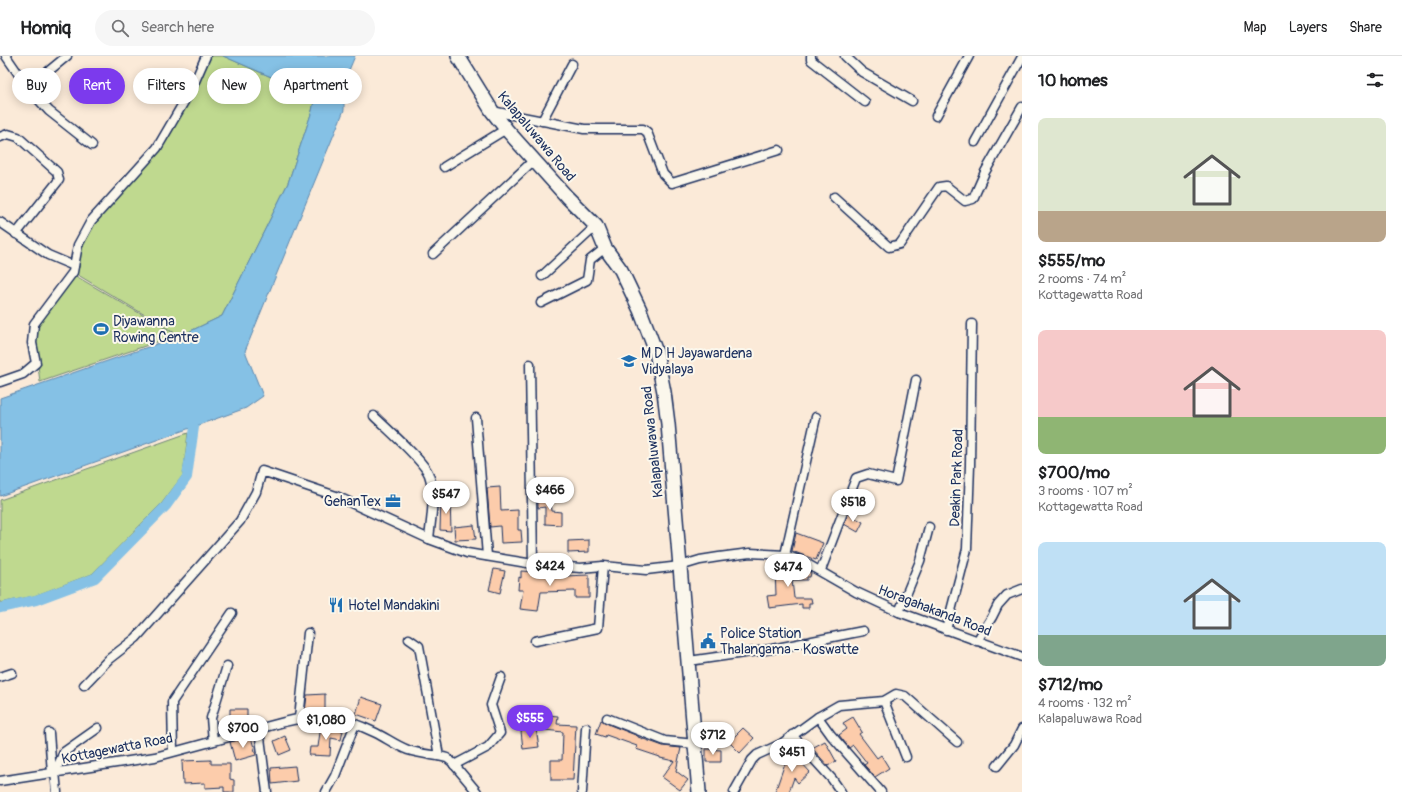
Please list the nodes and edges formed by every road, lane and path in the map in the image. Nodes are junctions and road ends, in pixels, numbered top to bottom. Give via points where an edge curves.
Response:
1 (6, 56) edge
2 (67, 56) edge
3 (206, 56) edge
4 (458, 56) edge
5 (811, 56) edge
6 (845, 56) edge
7 (968, 56) edge
8 (1022, 57) edge
9 (572, 64) dead end
10 (14, 68) edge
11 (52, 68) edge
12 (912, 100) dead end
13 (865, 102) dead end
14 (43, 104) edge
15 (1022, 107) edge
16 (492, 111) junction
17 (936, 116) dead end
18 (542, 120) junction
19 (506, 128) junction
20 (0, 137) edge
21 (975, 142) dead end
22 (92, 144) dead end
23 (779, 150) dead end
24 (534, 160) junction
25 (444, 167) dead end
26 (834, 197) dead end
27 (0, 222) edge
28 (596, 226) junction
29 (16, 234) junction
30 (605, 248) junction
31 (433, 254) dead end
32 (74, 266) junction
33 (542, 276) dead end
34 (540, 303) dead end
35 (972, 324) dead end
36 (530, 364) dead end
37 (916, 380) dead end
38 (0, 382) edge
39 (374, 416) dead end
40 (816, 417) dead end
41 (476, 418) dead end
42 (929, 527) dead end
43 (429, 539) junction
44 (785, 555) junction
45 (487, 556) junction
46 (533, 564) junction
47 (603, 566) junction
48 (680, 566) junction
49 (821, 570) junction
50 (1022, 589) edge
51 (899, 612) junction
52 (232, 613) dead end
53 (946, 630) junction
54 (863, 631) dead end
55 (308, 633) dead end
56 (409, 639) dead end
57 (535, 641) dead end
58 (977, 641) junction
59 (1022, 657) edge
60 (689, 661) junction
61 (227, 666) dead end
62 (12, 673) dead end
63 (0, 677) edge
64 (501, 677) dead end
65 (84, 685) dead end
66 (884, 701) junction
67 (818, 717) junction
68 (299, 718) junction
69 (607, 718) dead end
70 (355, 724) junction
71 (98, 728) dead end
72 (586, 728) dead end
73 (1022, 729) edge
74 (259, 730) junction
75 (50, 733) dead end
76 (792, 735) junction
77 (213, 742) junction
78 (957, 742) dead end
79 (695, 744) junction
80 (173, 751) junction
81 (439, 756) junction
82 (906, 757) dead end
83 (454, 765) junction
84 (997, 766) dead end
85 (53, 773) junction
86 (0, 781) edge
87 (57, 792) edge
88 (267, 792) edge
89 (326, 792) edge
90 (477, 792) edge
91 (582, 792) edge
92 (699, 792) edge
93 (734, 792) edge
94 (841, 792) edge
95 (881, 792) edge

1 - 10 street
2 - 11 street
3 - 32 street via 192,88 157,148 91,221 78,245
4 - 16 main road, Kalapaluwawa Road
5 - 13 street via 811,60
6 - 12 street via 862,72
7 - 17 street
8 - 21 street
9 - 18 street
14 - 22 street
15 - 26 street via 985,172 973,199 965,201 946,186 939,187 900,244 889,247
16 - 18 street
16 - 19 main road, Kalapaluwawa Road
18 - 23 street via 584,128 643,129 647,132 663,174 672,183
19 - 24 main road, Kalapaluwawa Road
19 - 25 street
20 - 29 street via 8,134 18,137 57,172 58,180
24 - 28 main road, Kalapaluwawa Road
24 - 31 street
27 - 29 street
28 - 30 main road, Kalapaluwawa Road
28 - 33 street
29 - 32 street via 48,255
30 - 34 street via 590,260 587,280
30 - 48 main road, Kalapaluwawa Road via 621,270 656,352 667,418
32 - 38 street via 73,272 34,324 32,343 36,363 23,374
35 - 53 street, Deakin Park Road via 967,549
36 - 46 street
37 - 49 street via 896,481 868,474 856,478
39 - 43 street via 429,474 432,497
40 - 44 street
41 - 45 street
42 - 51 street via 920,560
43 - 45 street, Horagahakanda Road via 467,553
43 - 65 street, Horagahakanda Road via 336,496 262,471 256,492 240,521 136,638 109,659
44 - 48 street, Horagahakanda Road via 750,553 700,560
44 - 49 street, Horagahakanda Road
45 - 46 street, Horagahakanda Road
46 - 47 street, Horagahakanda Road via 580,568
47 - 48 street, Horagahakanda Road via 646,570
47 - 57 street via 598,628
48 - 60 main road, Kalapaluwawa Road
49 - 51 street, Horagahakanda Road via 856,592
50 - 58 street via 1007,595 998,605
51 - 53 street, Horagahakanda Road
52 - 80 street via 172,702
53 - 58 street, Horagahakanda Road
54 - 60 street via 772,649
55 - 68 street
56 - 81 street via 419,646
58 - 59 street, Horagahakanda Road
60 - 79 main road, Kalapaluwawa Road
61 - 77 street via 211,718
62 - 63 street
64 - 83 street via 491,706 500,733 488,747
66 - 67 street via 839,705
66 - 78 street via 896,694 905,696
66 - 82 street
67 - 76 street
67 - 95 street
68 - 70 street, Kottagewatta Road via 330,717
68 - 74 street, Kottagewatta Road
69 - 79 street via 665,741
70 - 81 street, Kottagewatta Road via 408,750
70 - 89 street
71 - 85 street via 64,752
72 - 91 street
73 - 84 street via 1014,745
74 - 77 street, Kottagewatta Road
74 - 88 street
75 - 85 street
76 - 93 street via 781,744 757,755
76 - 94 street
77 - 80 street, Kottagewatta Road
79 - 92 main road, Kalapaluwawa Road
80 - 85 street, Kottagewatta Road via 155,757
81 - 83 street, Kottagewatta Road via 447,758
83 - 90 street, Kottagewatta Road
85 - 86 street, Kottagewatta Road
85 - 87 street

